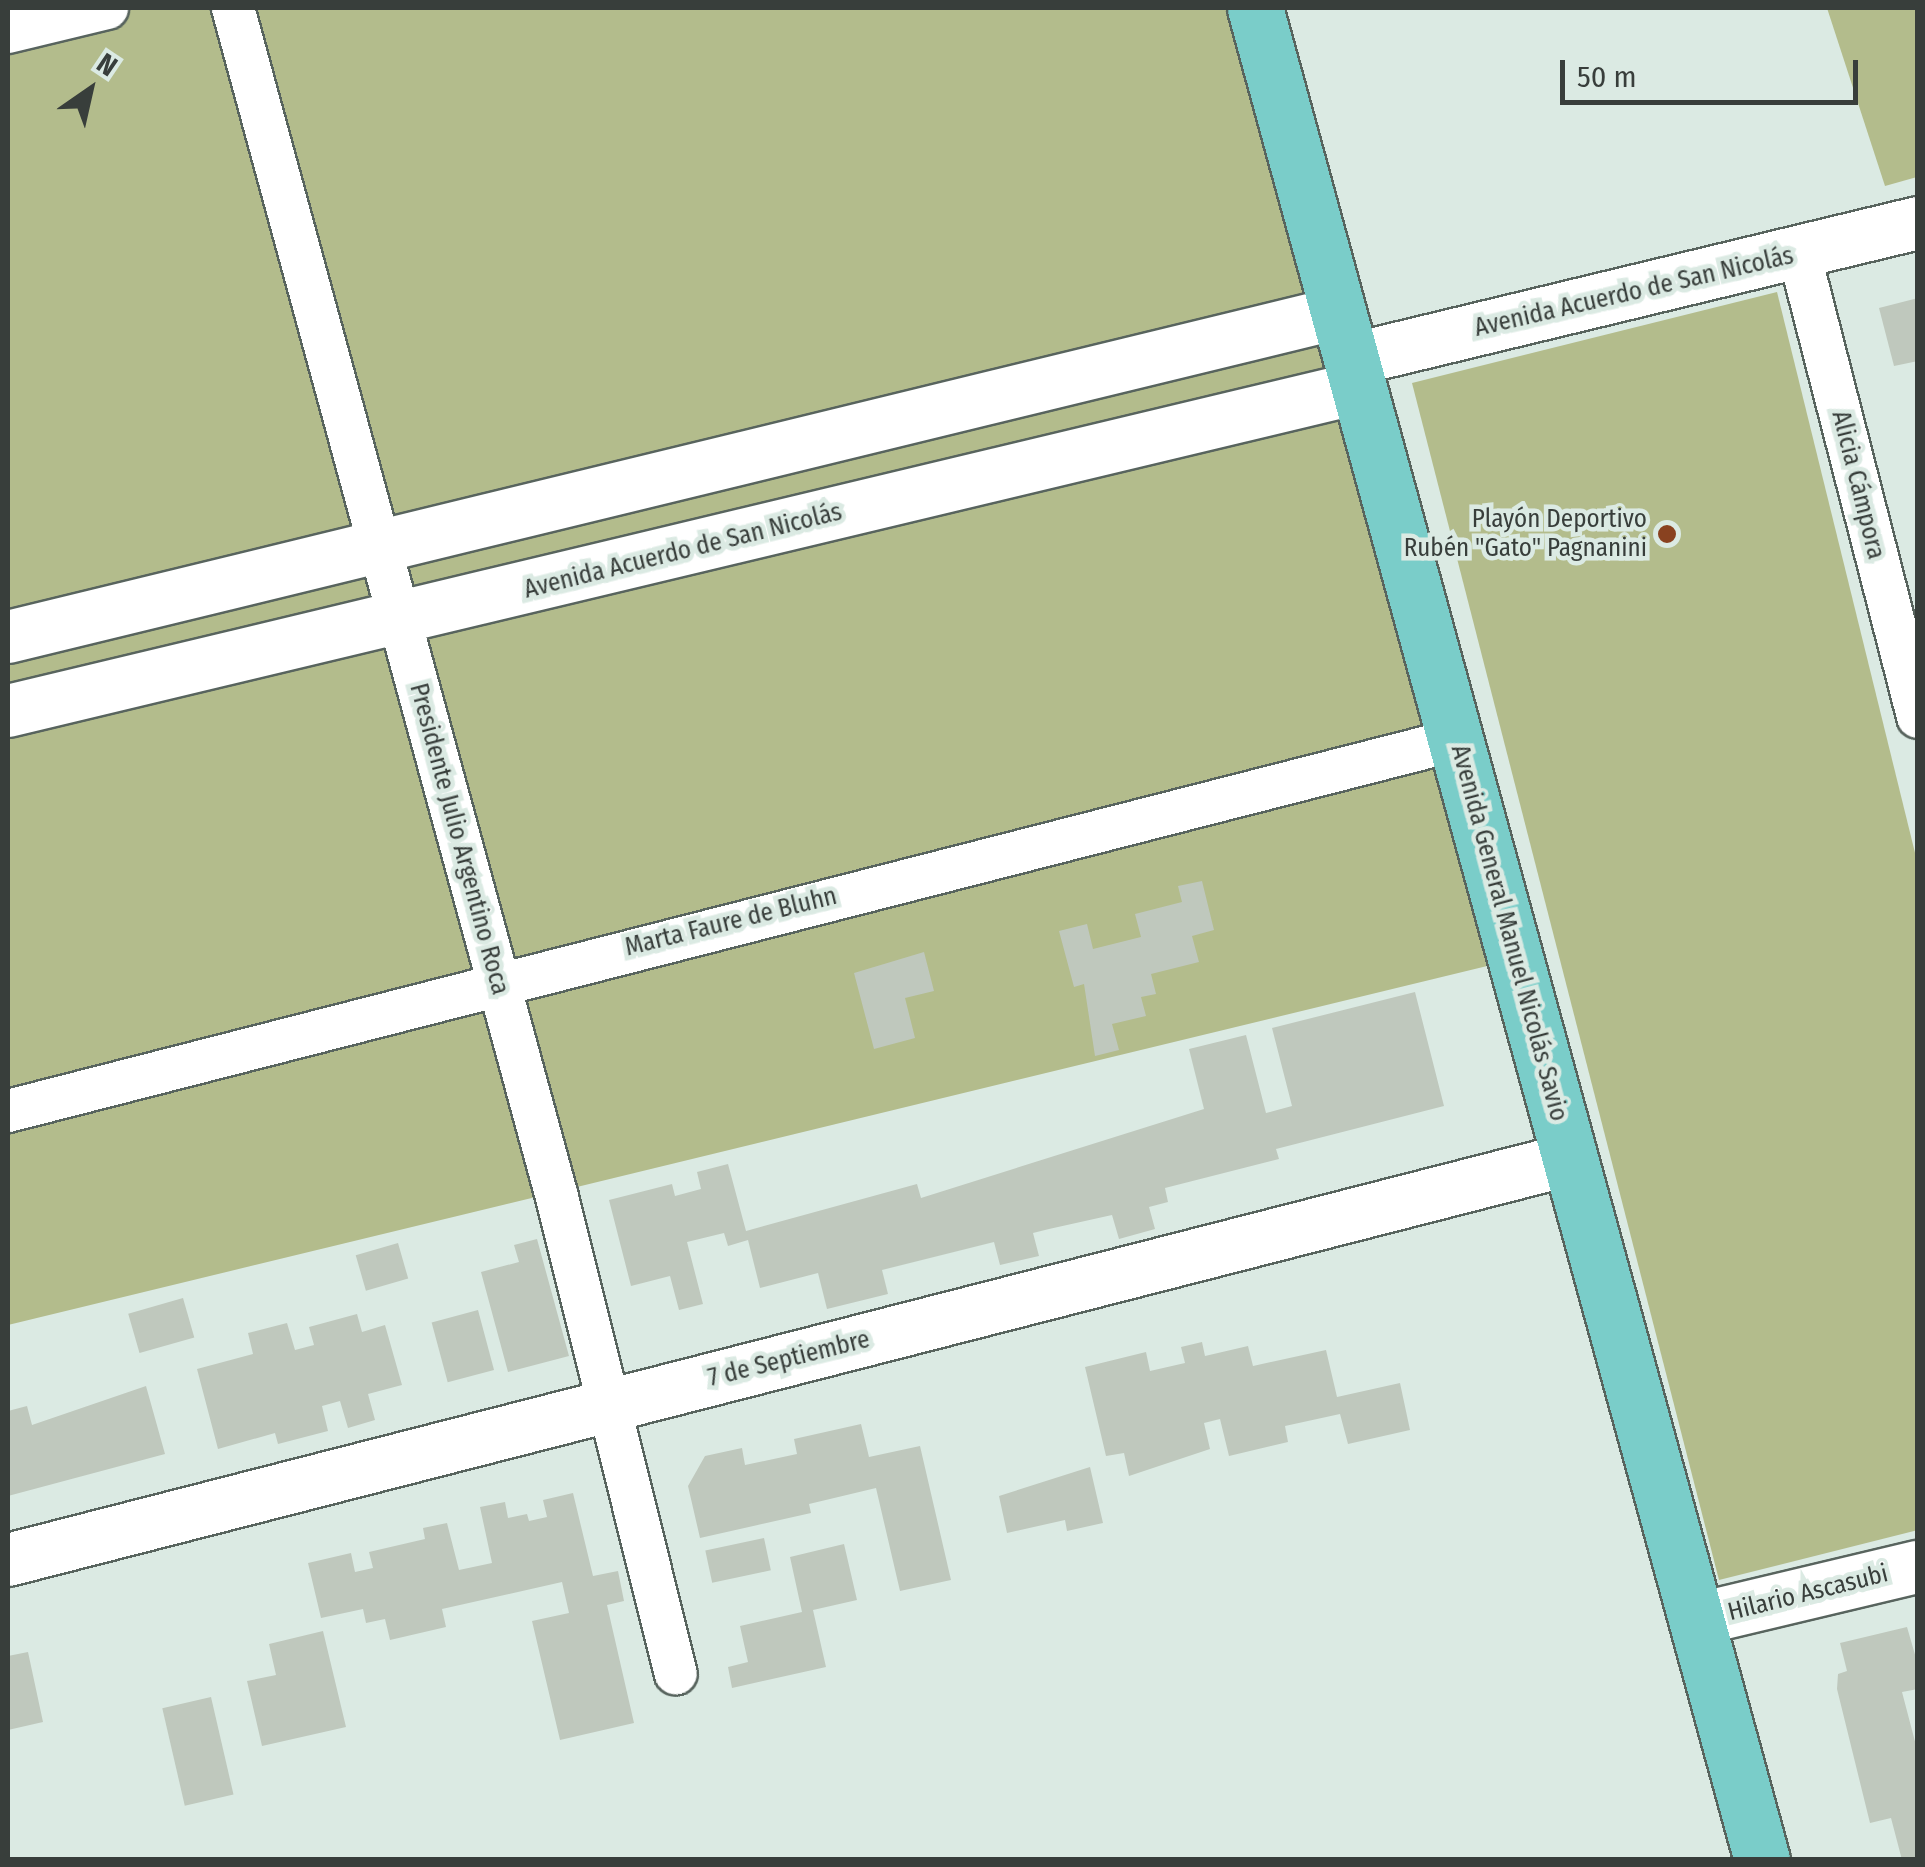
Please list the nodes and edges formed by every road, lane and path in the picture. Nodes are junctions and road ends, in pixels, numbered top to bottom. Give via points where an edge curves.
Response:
1 (107, 8) edge
2 (232, 8) edge
3 (1255, 8) edge
4 (8, 32) edge
5 (1918, 224) edge
6 (1799, 253) junction
7 (1349, 353) junction
8 (380, 547) junction
9 (399, 620) junction
10 (8, 637) edge
11 (1911, 669) edge
12 (8, 711) edge
13 (1918, 717) edge
14 (1455, 740) junction
15 (498, 981) junction
16 (8, 1111) edge
17 (1571, 1159) junction
18 (609, 1406) junction
19 (8, 1560) edge
20 (1918, 1567) edge
21 (1699, 1619) junction
22 (676, 1673) dead end
23 (1762, 1860) edge

1 - 4 street
2 - 8 street, Presidente Julio Argentino Roca
3 - 7 main road, Avenida General Manuel Nicolás Savio
5 - 6 street, Avenida Acuerdo de San Nicolás
6 - 7 street, Avenida Acuerdo de San Nicolás
6 - 11 street, Alicia Cámpora
7 - 8 street, Avenida Acuerdo de San Nicolás
7 - 9 street, Avenida Acuerdo de San Nicolás
7 - 14 main road, Avenida General Manuel Nicolás Savio
8 - 9 street, Presidente Julio Argentino Roca
8 - 10 street, Avenida Acuerdo de San Nicolás
9 - 12 street, Avenida Acuerdo de San Nicolás
9 - 15 street, Presidente Julio Argentino Roca
11 - 13 street, Alicia Cámpora
14 - 15 street, Marta Faure de Bluhn
14 - 17 main road, Avenida General Manuel Nicolás Savio
15 - 16 street, Marta Faure de Bluhn
15 - 18 street, Presidente Julio Argentino Roca
17 - 18 street, 7 de Septiembre
17 - 21 main road, Avenida General Manuel Nicolás Savio
18 - 19 street, 7 de Septiembre
18 - 22 street, Presidente Julio Argentino Roca
20 - 21 street, Hilario Ascasubi
21 - 23 main road, Avenida General Manuel Nicolás Savio

